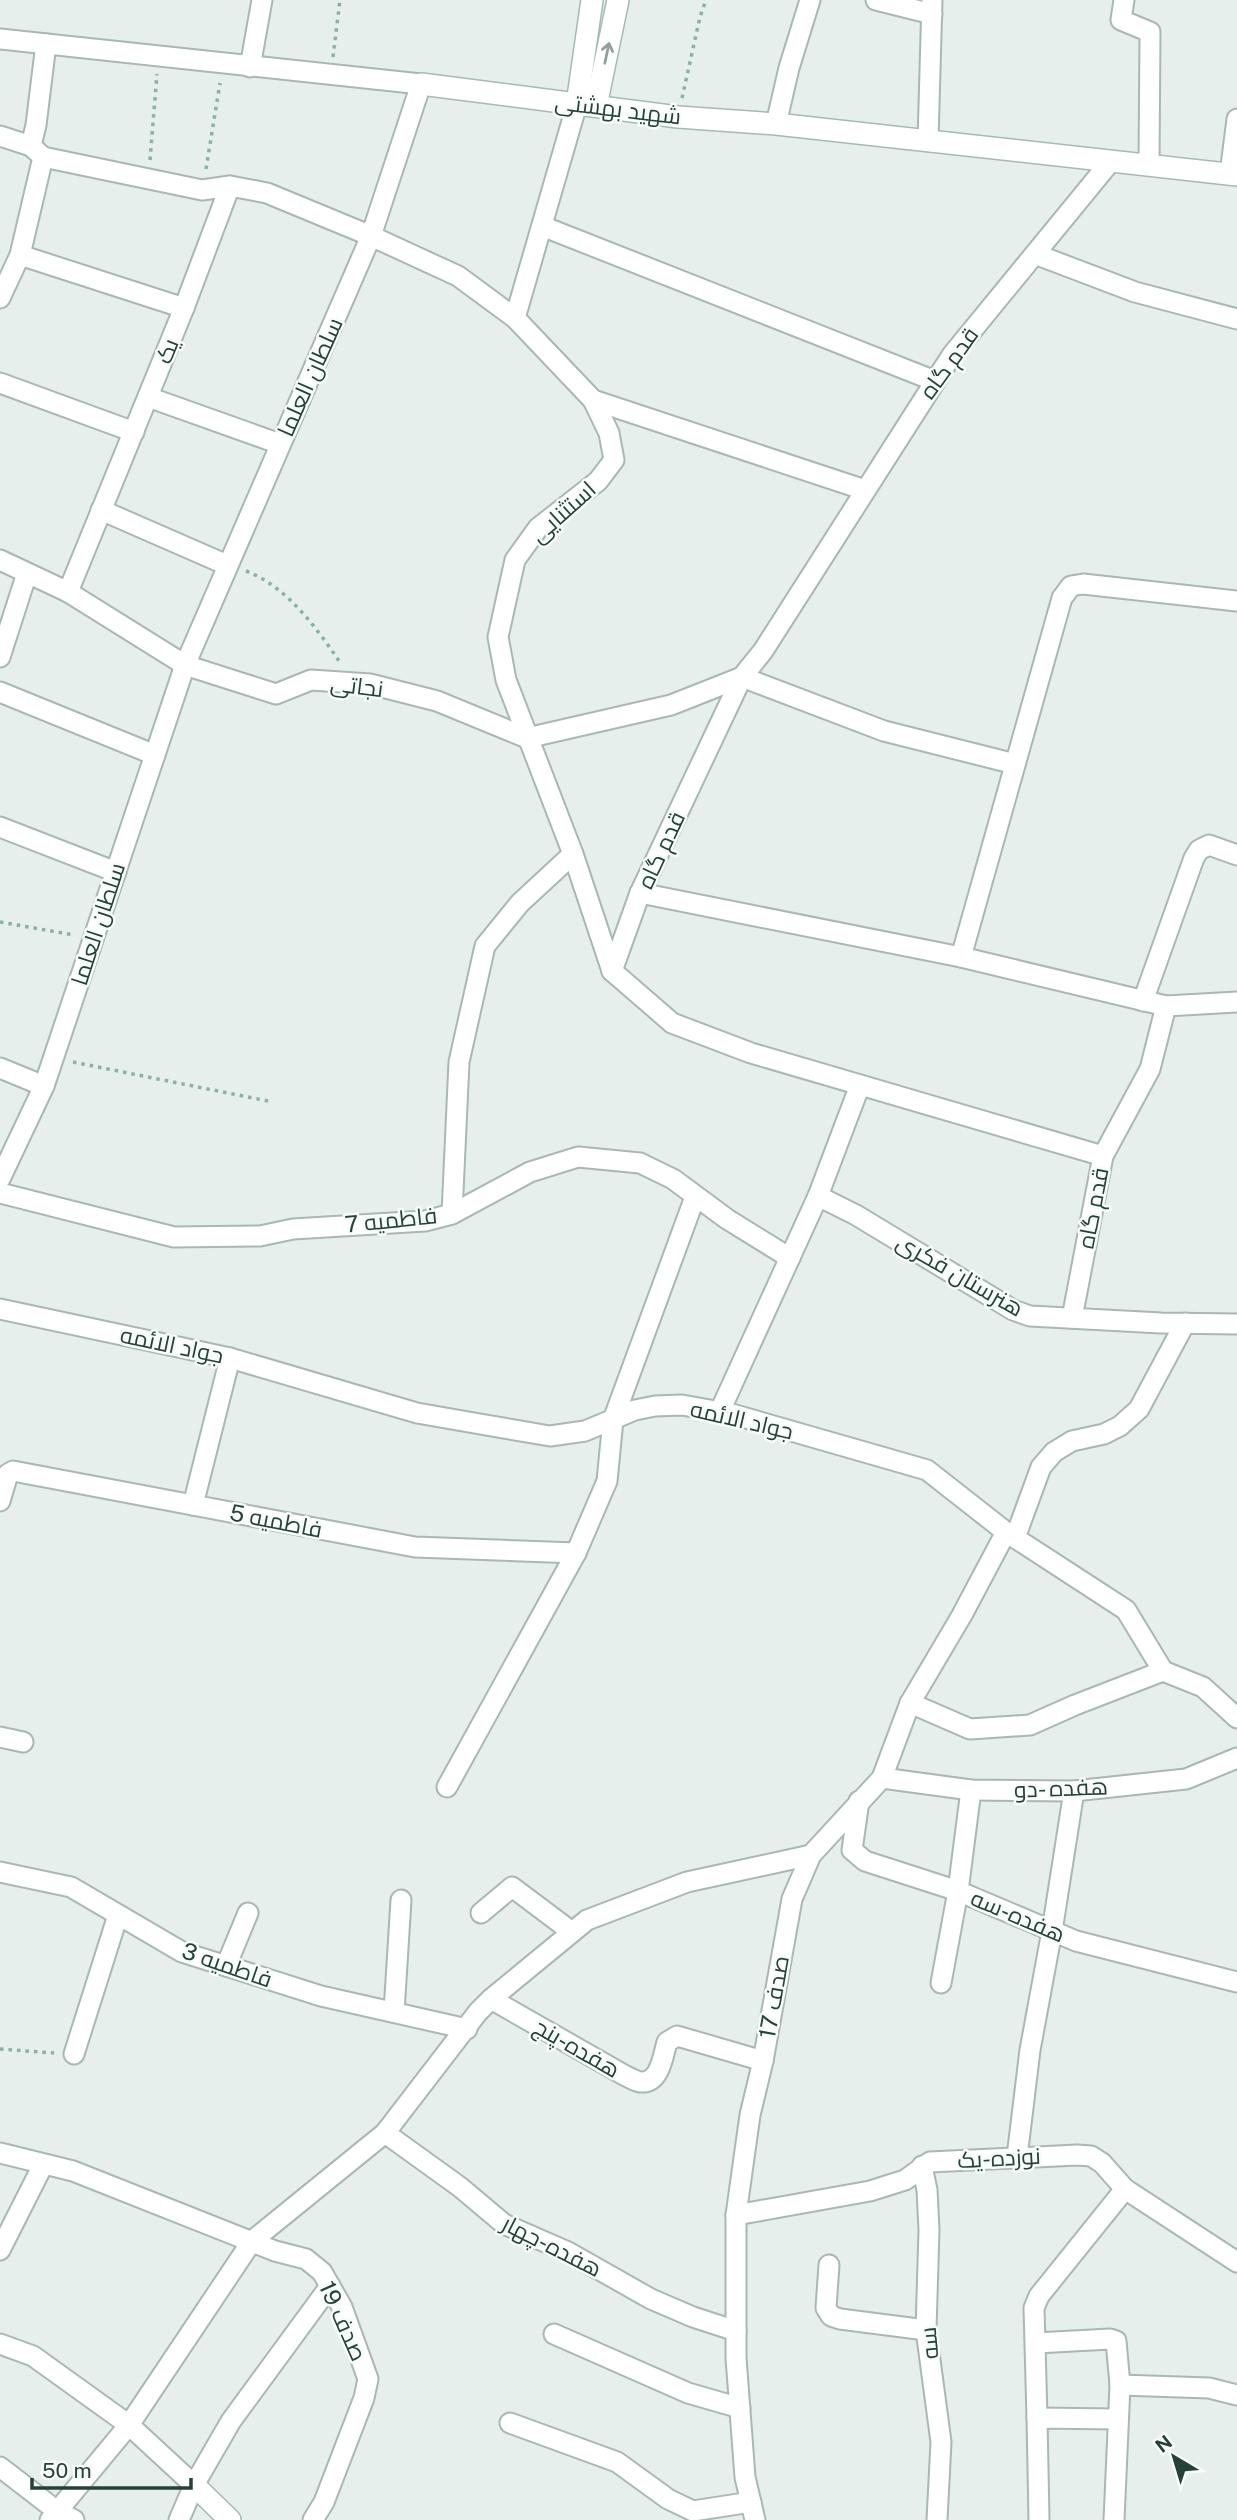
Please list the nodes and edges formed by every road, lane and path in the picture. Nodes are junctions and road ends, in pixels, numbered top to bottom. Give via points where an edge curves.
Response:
1 (262, 0) edge
2 (340, 0) edge
3 (592, 0) edge
4 (618, 0) edge
5 (706, 0) edge
6 (810, 0) edge
7 (876, 0) edge
8 (1124, 0) edge
9 (932, 7) edge
10 (0, 39) edge
11 (46, 44) junction
12 (159, 57) junction
13 (223, 64) junction
14 (250, 67) junction
15 (331, 75) junction
16 (421, 84) junction
17 (586, 105) junction
18 (678, 117) junction
19 (1237, 119) edge
20 (776, 124) junction
21 (0, 136) edge
22 (928, 141) junction
23 (37, 151) junction
24 (1111, 161) junction
25 (1149, 166) junction
26 (1233, 174) edge
27 (148, 180) junction
28 (230, 186) junction
29 (202, 190) junction
30 (542, 226) junction
31 (371, 236) junction
32 (1035, 254) junction
33 (20, 255) junction
34 (0, 298) edge
35 (184, 308) junction
36 (515, 318) junction
37 (1237, 319) edge
38 (935, 381) junction
39 (0, 383) edge
40 (148, 397) junction
41 (593, 400) junction
42 (134, 432) junction
43 (280, 444) junction
44 (865, 490) junction
45 (102, 510) junction
46 (0, 560) edge
47 (227, 565) junction
48 (27, 573) junction
49 (68, 592) junction
50 (1237, 601) edge
51 (0, 657) edge
52 (185, 665) junction
53 (742, 677) junction
54 (355, 683) junction
55 (0, 692) edge
56 (527, 738) junction
57 (155, 755) junction
58 (1015, 764) junction
59 (0, 827) edge
60 (573, 853) junction
61 (1237, 855) edge
62 (116, 873) junction
63 (640, 893) junction
64 (0, 922) edge
65 (94, 938) junction
66 (961, 957) junction
67 (612, 971) junction
68 (1143, 1001) junction
69 (1237, 1002) edge
70 (1166, 1006) junction
71 (54, 1058) junction
72 (0, 1068) edge
73 (860, 1085) junction
74 (44, 1086) junction
75 (268, 1101) dead end
76 (1103, 1156) junction
77 (0, 1179) edge
78 (0, 1193) edge
79 (818, 1196) junction
80 (695, 1197) junction
81 (452, 1214) junction
82 (790, 1258) junction
83 (0, 1309) edge
84 (1072, 1318) junction
85 (1185, 1323) junction
86 (1237, 1324) edge
87 (230, 1358) junction
88 (720, 1411) junction
89 (613, 1420) junction
90 (0, 1501) edge
91 (193, 1505) junction
92 (1010, 1535) junction
93 (576, 1553) junction
94 (1163, 1671) junction
95 (910, 1703) junction
96 (1237, 1718) edge
97 (0, 1737) edge
98 (23, 1741) dead end
99 (1237, 1758) edge
100 (882, 1778) junction
101 (447, 1787) dead end
102 (971, 1790) junction
103 (1074, 1790) junction
104 (859, 1801) junction
105 (811, 1854) junction
106 (0, 1872) edge
107 (958, 1891) junction
108 (401, 1900) dead end
109 (248, 1913) dead end
110 (481, 1913) dead end
111 (118, 1915) junction
112 (1052, 1931) junction
113 (572, 1932) junction
114 (226, 1966) junction
115 (1237, 1982) edge
116 (941, 1983) dead end
117 (491, 1998) junction
118 (394, 2012) junction
119 (467, 2029) junction
120 (0, 2049) edge
121 (74, 2054) joint
122 (763, 2061) junction
123 (385, 2133) junction
124 (0, 2152) edge
125 (1017, 2157) junction
126 (43, 2165) junction
127 (922, 2166) junction
128 (1125, 2189) junction
129 (736, 2215) junction
130 (252, 2241) junction
131 (0, 2250) edge
132 (1237, 2262) edge
133 (829, 2265) dead end
134 (330, 2286) junction
135 (926, 2330) junction
136 (736, 2331) junction
137 (554, 2334) dead end
138 (1036, 2343) junction
139 (0, 2344) edge
140 (1119, 2385) junction
141 (1237, 2395) edge
142 (740, 2408) junction
143 (1037, 2418) junction
144 (1117, 2419) junction
145 (510, 2423) dead end
146 (129, 2425) junction
147 (0, 2467) edge
148 (194, 2485) junction
149 (755, 2514) edge
150 (60, 2517) edge
151 (179, 2520) edge
152 (230, 2520) edge
153 (313, 2520) edge
154 (937, 2520) edge
155 (1039, 2520) edge
156 (1114, 2520) edge

1 - 14 street
2 - 15 path
3 - 17 street
17 -> 4 street
5 - 18 path
6 - 20 street
7 - 9 street
8 - 25 street via 1121,20 1150,32
9 - 22 street
10 - 11 street, شهید بهشتی
11 - 12 street, شهید بهشتی
11 - 23 street
12 - 13 street, شهید بهشتی
12 - 27 path
13 - 14 street, شهید بهشتی
13 - 29 path
14 - 15 street, شهید بهشتی
15 - 16 street, شهید بهشتی
16 - 17 street, شهید بهشتی
16 - 31 street, سلطان العلما
17 - 18 street, شهید بهشتی
17 - 30 street
18 - 20 street, شهید بهشتی
19 - 26 street
20 - 22 street, شهید بهشتی
21 - 23 street
22 - 24 street, شهید بهشتی
23 - 27 street
23 - 33 street
24 - 25 street, شهید بهشتی
24 - 32 street, قدم گاه
25 - 26 street, شهید بهشتی
27 - 29 street
28 - 29 street
28 - 31 street, استثنایی via 267,193
28 - 35 street, یک
30 - 36 street
30 - 38 street
31 - 36 street, استثنایی via 458,276
31 - 43 street, سلطان العلما
32 - 37 street via 1135,292
32 - 38 street, قدم گاه
33 - 34 street
33 - 35 street
35 - 40 street, یک
36 - 41 street, استثنایی
38 - 44 street, قدم گاه
39 - 42 street
40 - 42 street, یک
40 - 43 street
41 - 44 street
41 - 56 street, استثنایی via 609,433 614,460 598,481 538,528 515,560 498,637 506,680
42 - 45 street, یک
43 - 47 street, سلطان العلما
44 - 53 street, قدم گاه
45 - 47 street
45 - 49 street, یک
46 - 48 street
47 - 52 street, سلطان العلما
47 - 54 path via 263,578 303,613
48 - 49 street
48 - 51 street
49 - 52 street
50 - 58 street via 1071,586 1062,598
52 - 54 street, نجاتی via 276,694 311,680
52 - 57 street, سلطان العلما
53 - 56 street via 671,705
53 - 58 street via 884,731
53 - 63 street, قدم گاه
54 - 56 street, نجاتی via 437,701
55 - 57 street
56 - 60 street, استثنایی
57 - 62 street, سلطان العلما
58 - 66 street
59 - 62 street
60 - 67 street, استثنایی
60 - 81 street via 520,903 485,946 459,1062
61 - 68 street via 1209,845 1199,850
62 - 65 street, سلطان العلما
63 - 66 street
63 - 67 street, قدم گاه
64 - 65 path
65 - 71 street, سلطان العلما
66 - 68 street
67 - 73 street, قدم گاه via 672,1023 751,1053
68 - 70 street
69 - 70 street
70 - 76 street via 1150,1069
71 - 74 street, سلطان العلما
71 - 75 path
72 - 74 street
73 - 76 street, قدم گاه
73 - 79 street
74 - 77 street, سلطان العلما
76 - 84 street, قدم گاه
78 - 81 street, فاطمیه 7 via 174,1237 260,1236 293,1229 425,1222
79 - 82 street
79 - 84 street, هنرستان فکری via 1013,1310 1030,1316
80 - 81 street, فاطمیه 7 via 673,1179 640,1163 578,1157 530,1172
80 - 82 street, فاطمیه 7
80 - 89 street
82 - 88 street
83 - 87 street, جواد الائمه
84 - 85 street, هنرستان فکری
85 - 86 street, هنرستان فکری
85 - 92 street, صدف 17 via 1139,1409 1104,1434 1072,1441 1041,1467
87 - 89 street, جواد الائمه via 417,1413 550,1436 585,1431
87 - 91 street
88 - 89 street, جواد الائمه via 655,1406
88 - 92 street, جواد الائمه via 927,1470
89 - 93 street via 607,1481
90 - 91 street, فاطمیه 5 via 13,1471
91 - 93 street, فاطمیه 5 via 415,1547
92 - 94 street, جواد الائمه via 1126,1610
92 - 95 street, صدف 17
93 - 101 street
94 - 95 street via 1030,1726 970,1729
94 - 96 street via 1203,1687
95 - 100 street, صدف 17
97 - 98 street
99 - 103 street, هفده -دو via 1186,1779
100 - 102 street, هفده -دو
100 - 104 street, صدف 17
102 - 103 street, هفده -دو
102 - 107 street
103 - 112 street
104 - 105 street, صدف 17
104 - 107 street, هفده-سه via 852,1850 858,1857
105 - 113 street via 687,1882 587,1920
105 - 122 street, صدف 17 via 792,1899
106 - 111 street, فاطمیه 3 via 71,1887
107 - 112 street, هفده-سه
107 - 116 street
108 - 118 street
109 - 114 street
110 - 113 street via 512,1887
111 - 114 street, فاطمیه 3 via 182,1952
111 - 121 street
112 - 115 street, هفده-سه
112 - 125 street via 1030,2050
113 - 117 street
114 - 118 street, فاطمیه 3 via 321,1996
117 - 119 street
117 - 122 street, هفده-پنج via 640,2082 657,2073 667,2042 677,2036
118 - 119 street, فاطمیه 3
119 - 123 street
120 - 121 path
122 - 129 street, صدف 17
123 - 130 street
123 - 136 street, هفده-چهار via 504,2224 568,2252 651,2299
124 - 126 street, صدف 19
125 - 127 street, نوزده-یک
125 - 128 street, نوزده-یک via 1091,2157
126 - 130 street, صدف 19 via 73,2171
126 - 131 street
127 - 129 street, نوزده-یک via 905,2180 870,2191
127 - 135 street, سه via 929,2230
128 - 132 street, نوزده-یک
128 - 138 street via 1039,2296 1034,2308
129 - 136 street, صدف 17
130 - 134 street, صدف 19 via 306,2259
130 - 146 street
133 - 135 street via 826,2308 831,2316
134 - 148 street via 231,2421
134 - 153 street, صدف 19 via 368,2379 324,2502
135 - 154 street, سه via 941,2442
136 - 142 street, صدف 17
137 - 142 street via 688,2393
138 - 140 street via 1116,2341
138 - 143 street
139 - 146 street via 33,2356
140 - 141 street via 1209,2388
140 - 144 street
142 - 149 street, صدف 17 via 745,2477
143 - 144 street
143 - 155 street
144 - 156 street
145 - 149 street via 617,2462 693,2511
146 - 148 street
146 - 150 street
147 - 150 street
148 - 151 street
148 - 152 street

